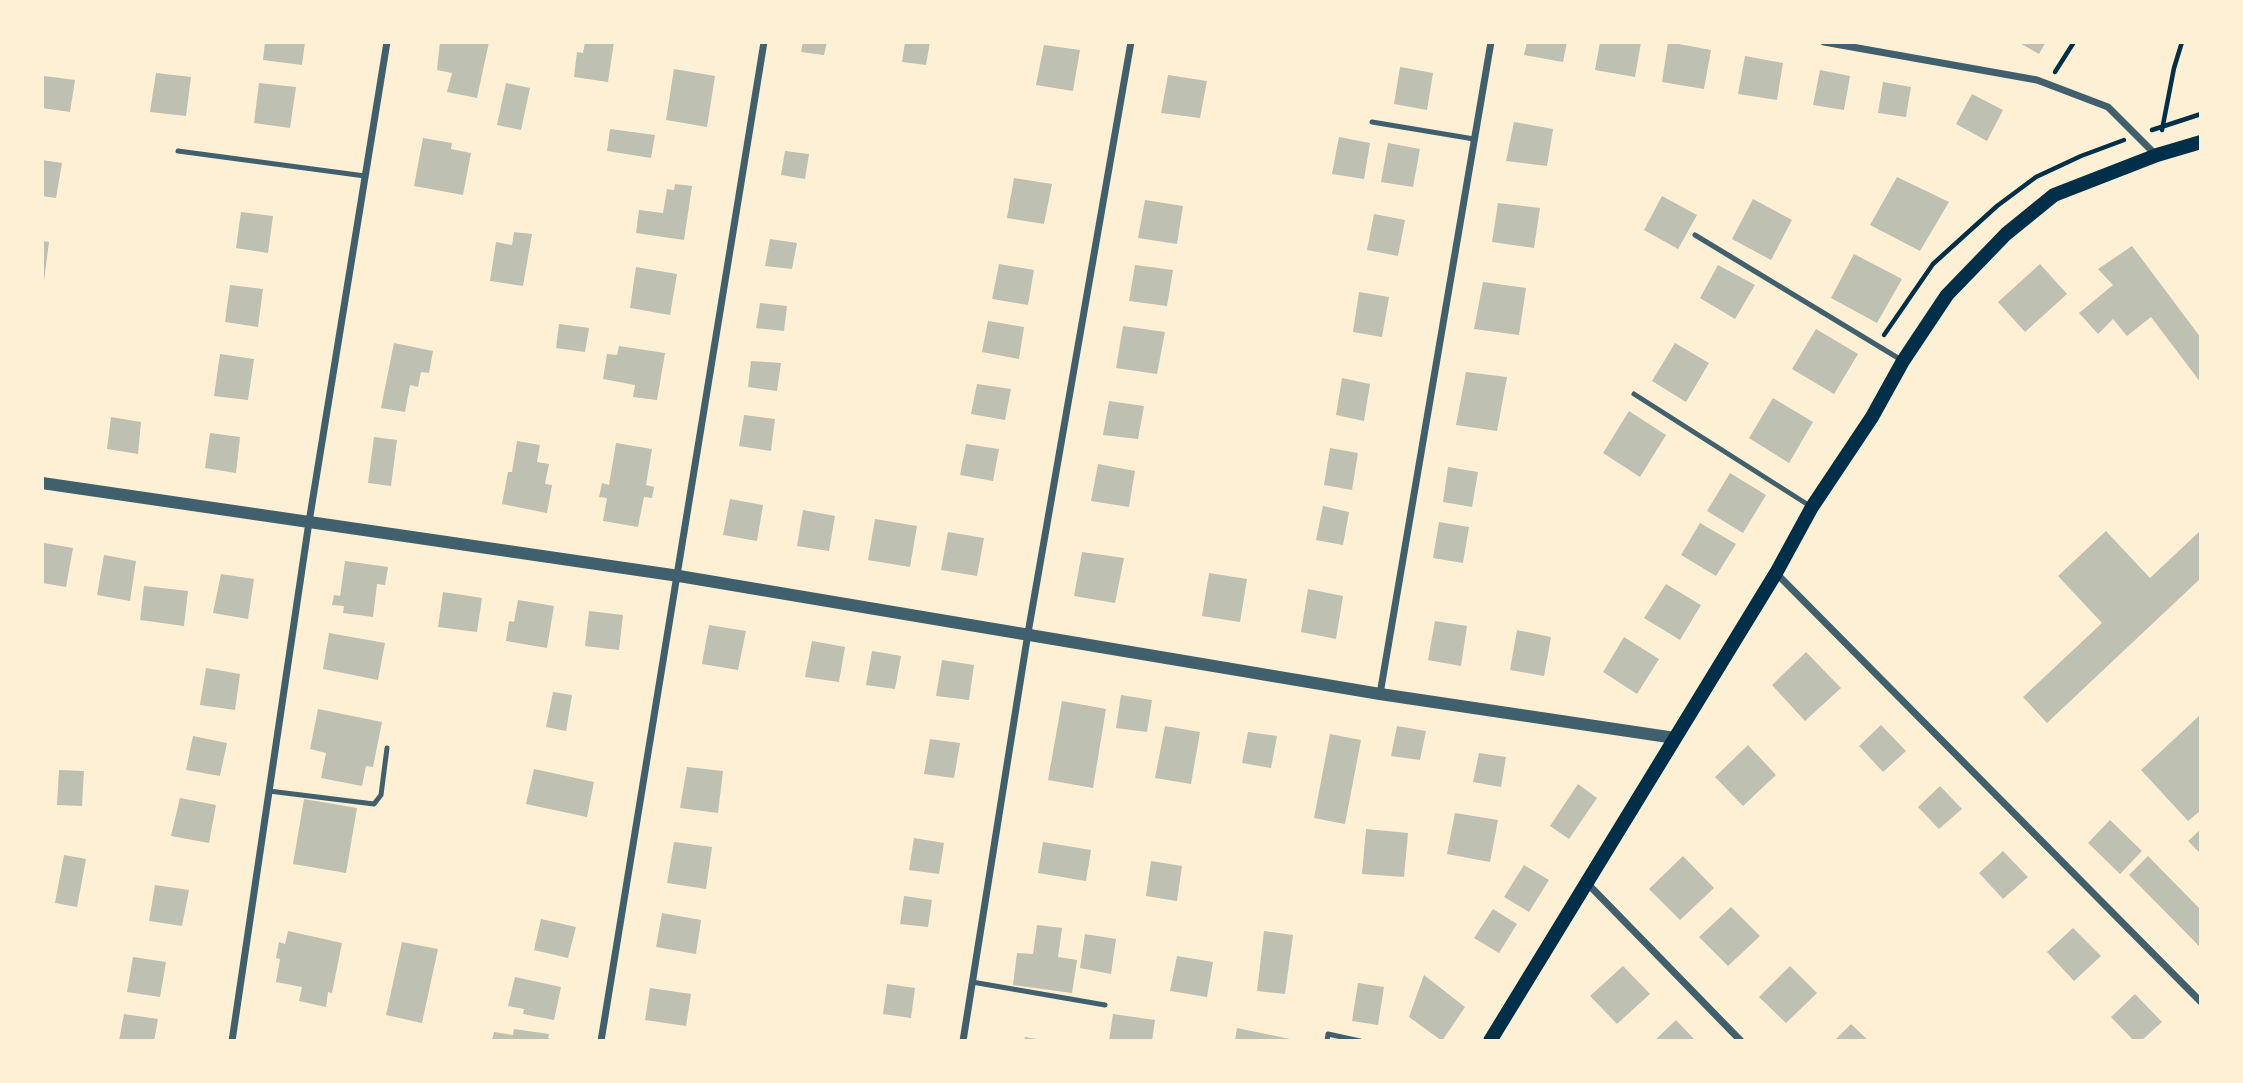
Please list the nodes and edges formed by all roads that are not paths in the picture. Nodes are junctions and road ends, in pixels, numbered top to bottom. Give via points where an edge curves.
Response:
1 (387, 42) edge
2 (765, 42) edge
3 (1132, 42) edge
4 (1491, 42) edge
5 (1824, 42) edge
6 (1371, 122) dead end
7 (1474, 139) junction
8 (2201, 142) edge
9 (178, 151) dead end
10 (2157, 155) junction
11 (365, 176) junction
12 (1695, 235) dead end
13 (1903, 361) junction
14 (1634, 394) dead end
15 (42, 483) edge
16 (1812, 507) junction
17 (309, 522) junction
18 (1776, 573) junction
19 (679, 576) junction
20 (1028, 633) junction
21 (1380, 694) junction
22 (1675, 738) junction
23 (387, 748) dead end
24 (269, 791) junction
25 (1587, 884) junction
26 (972, 982) junction
27 (2201, 1002) edge
28 (1105, 1005) dead end
29 (232, 1041) edge
30 (601, 1041) edge
31 (963, 1041) edge
32 (1327, 1041) edge
33 (1360, 1041) edge
34 (1490, 1041) edge
35 (1741, 1041) edge

1 - 11 street
2 - 19 street
3 - 20 street
4 - 7 street
5 - 10 street via 2037,80 2108,107
6 - 7 lane
7 - 21 street
8 - 10 main road
9 - 11 lane
10 - 13 main road via 2054,195 2006,234 1947,295
11 - 17 street
12 - 13 lane
13 - 16 main road
14 - 16 lane
15 - 17 street
16 - 18 main road
17 - 19 street
17 - 24 street
18 - 22 main road
18 - 27 street
19 - 20 street
19 - 30 street
20 - 21 street
20 - 26 street
21 - 22 street
22 - 25 main road
23 - 24 lane via 381,795 374,804
24 - 29 street
25 - 34 main road
25 - 35 street
26 - 28 lane
26 - 31 street
32 - 33 lane via 1328,1034

